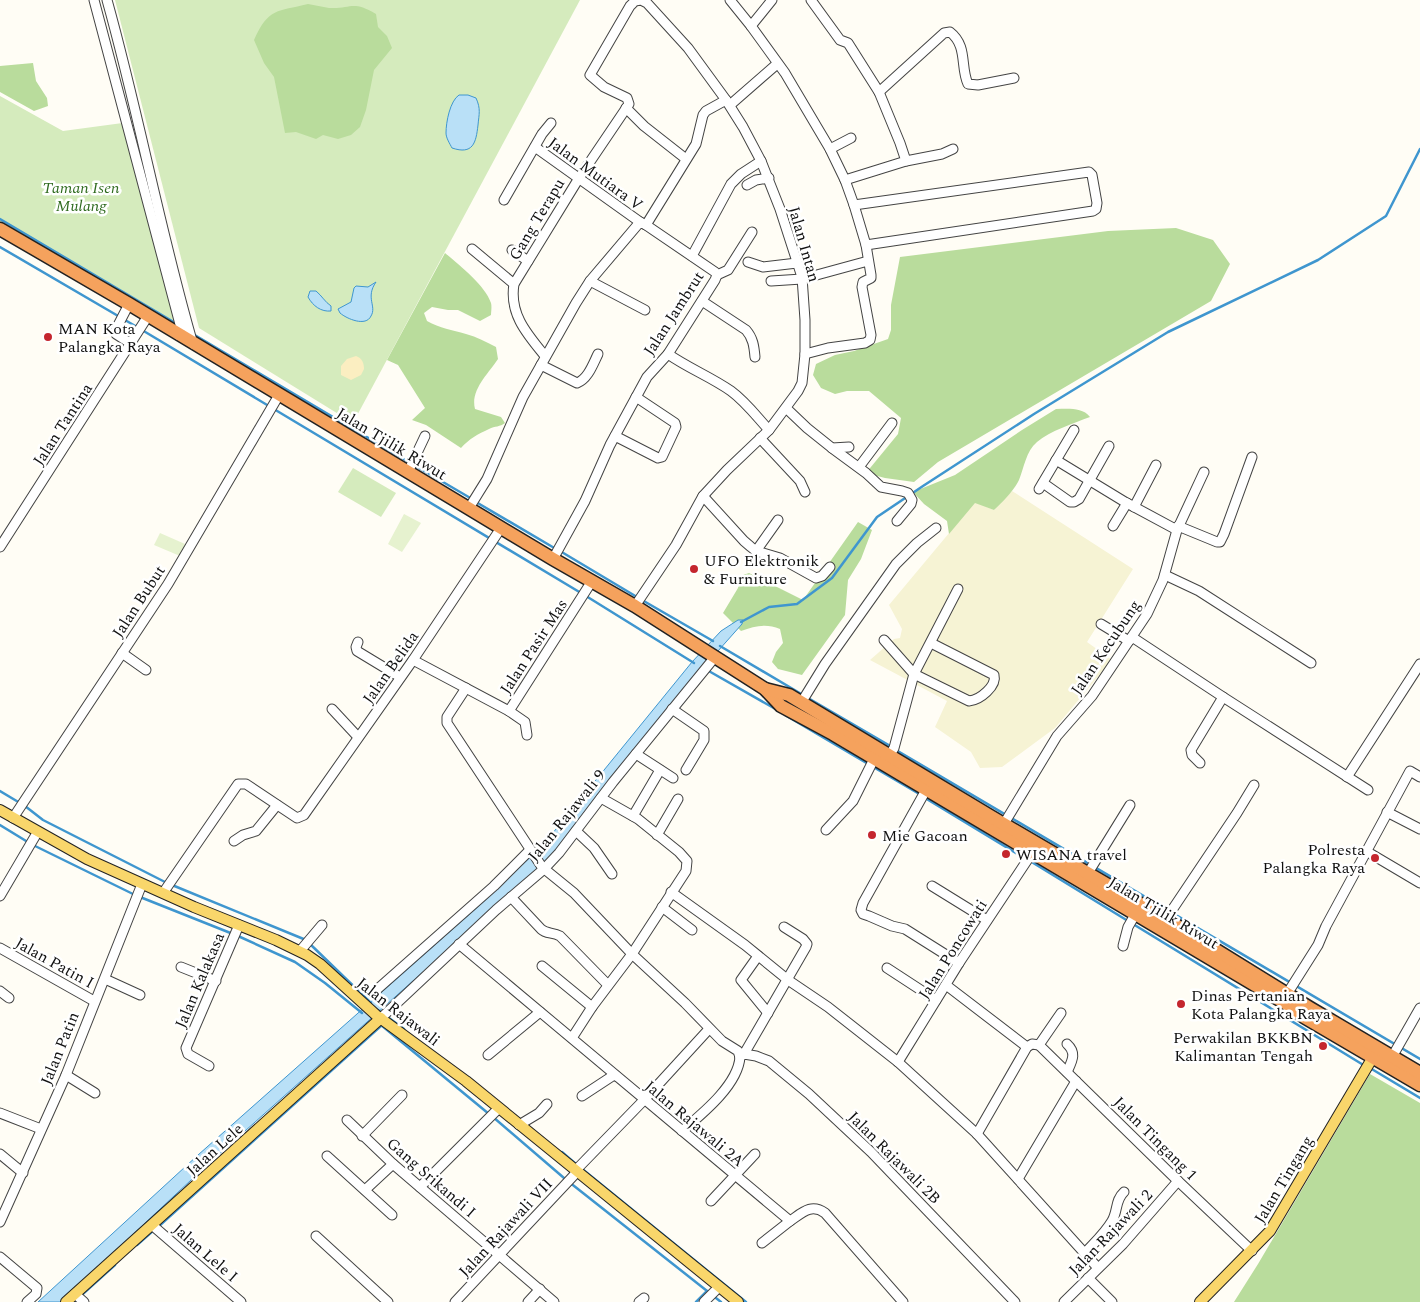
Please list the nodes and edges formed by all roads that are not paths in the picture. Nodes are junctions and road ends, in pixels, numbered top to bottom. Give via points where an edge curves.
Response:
1 (94, 0) edge
2 (107, 0) edge
3 (730, 0) edge
4 (772, 0) edge
5 (810, 0) edge
6 (752, 26) junction
7 (777, 64) junction
8 (1014, 78) dead end
9 (879, 92) junction
10 (728, 102) junction
11 (628, 105) junction
12 (551, 123) dead end
13 (852, 138) dead end
14 (535, 147) junction
15 (830, 149) junction
16 (953, 149) dead end
17 (686, 159) junction
18 (761, 161) junction
19 (906, 161) junction
20 (579, 178) junction
21 (769, 178) junction
22 (846, 180) junction
23 (747, 186) dead end
24 (504, 200) dead end
25 (854, 205) junction
26 (643, 224) junction
27 (0, 229) edge
28 (752, 232) dead end
29 (866, 245) junction
30 (472, 249) dead end
31 (512, 250) dead end
32 (692, 256) junction
33 (528, 261) junction
34 (868, 261) junction
35 (748, 262) dead end
36 (797, 263) junction
37 (716, 275) junction
38 (802, 279) junction
39 (590, 281) junction
40 (771, 281) dead end
41 (514, 284) junction
42 (702, 301) junction
43 (129, 304) junction
44 (645, 310) dead end
45 (148, 316) junction
46 (178, 335) junction
47 (130, 343) junction
48 (194, 344) junction
49 (598, 354) dead end
50 (668, 354) junction
51 (805, 354) junction
52 (755, 357) dead end
53 (543, 361) junction
54 (279, 395) junction
55 (636, 397) junction
56 (786, 408) junction
57 (892, 424) dead end
58 (769, 430) junction
59 (1074, 430) dead end
60 (425, 436) dead end
61 (615, 436) junction
62 (760, 438) junction
63 (1109, 446) dead end
64 (849, 447) dead end
65 (832, 448) junction
66 (1252, 457) dead end
67 (1056, 460) junction
68 (1156, 465) dead end
69 (859, 467) junction
70 (408, 472) junction
71 (1204, 472) dead end
72 (1090, 481) junction
73 (805, 492) dead end
74 (703, 496) junction
75 (1131, 505) junction
76 (469, 508) junction
77 (778, 520) dead end
78 (897, 520) dead end
79 (1113, 526) dead end
80 (501, 528) junction
81 (936, 528) dead end
82 (1178, 528) junction
83 (0, 548) edge
84 (756, 550) junction
85 (554, 559) junction
86 (830, 567) dead end
87 (1165, 575) junction
88 (592, 582) junction
89 (958, 589) dead end
90 (635, 606) junction
91 (1100, 624) dead end
92 (1131, 639) junction
93 (884, 640) dead end
94 (358, 642) dead end
95 (931, 643) junction
96 (708, 651) junction
97 (122, 653) junction
98 (413, 660) junction
99 (1311, 663) dead end
100 (1420, 664) edge
101 (146, 670) dead end
102 (914, 674) junction
103 (400, 677) junction
104 (466, 688) junction
105 (765, 689) junction
106 (1223, 697) junction
107 (801, 703) junction
108 (332, 709) dead end
109 (672, 709) junction
110 (508, 711) junction
111 (527, 734) dead end
112 (358, 737) junction
113 (636, 754) junction
114 (890, 756) junction
115 (874, 759) junction
116 (1200, 762) dead end
117 (660, 770) junction
118 (686, 770) dead end
119 (1347, 777) junction
120 (1420, 777) edge
121 (673, 778) dead end
122 (1254, 785) dead end
123 (926, 790) junction
124 (1368, 790) dead end
125 (601, 798) junction
126 (678, 799) dead end
127 (277, 805) junction
128 (1130, 806) dead end
129 (0, 810) edge
130 (1388, 812) junction
131 (633, 816) junction
132 (13, 818) junction
133 (1001, 828) junction
134 (1420, 829) edge
135 (826, 830) dead end
136 (576, 831) junction
137 (38, 833) junction
138 (657, 835) junction
139 (234, 842) dead end
140 (1366, 851) junction
141 (532, 853) junction
142 (1032, 853) junction
143 (543, 868) junction
144 (1088, 873) junction
145 (612, 874) dead end
146 (1420, 883) edge
147 (142, 884) junction
148 (932, 886) dead end
149 (672, 892) junction
150 (162, 893) junction
151 (0, 896) edge
152 (512, 896) junction
153 (662, 907) junction
154 (1136, 913) junction
155 (1166, 919) junction
156 (987, 920) junction
157 (239, 925) junction
158 (322, 925) dead end
159 (784, 927) dead end
160 (692, 930) dead end
161 (459, 944) junction
162 (1123, 946) dead end
163 (0, 948) edge
164 (300, 950) junction
165 (632, 954) junction
166 (758, 956) junction
167 (959, 962) junction
168 (542, 966) dead end
169 (181, 967) dead end
170 (887, 968) dead end
171 (105, 979) junction
172 (788, 980) junction
173 (216, 981) junction
174 (608, 985) junction
175 (946, 985) junction
176 (0, 991) edge
177 (373, 994) dead end
178 (140, 995) dead end
179 (1287, 997) junction
180 (10, 998) dead end
181 (936, 1000) junction
182 (94, 1001) junction
183 (592, 1007) junction
184 (1420, 1008) edge
185 (540, 1012) junction
186 (768, 1013) junction
187 (1061, 1013) dead end
188 (378, 1017) junction
189 (710, 1029) junction
190 (572, 1038) junction
191 (1068, 1044) dead end
192 (1039, 1045) junction
193 (1027, 1048) junction
194 (488, 1055) dead end
195 (742, 1056) junction
196 (1392, 1057) junction
197 (1373, 1058) junction
198 (898, 1062) junction
199 (209, 1066) dead end
200 (1068, 1072) junction
201 (1420, 1073) edge
202 (66, 1075) junction
203 (616, 1076) junction
204 (1076, 1080) junction
205 (1420, 1085) edge
206 (95, 1092) dead end
207 (402, 1095) dead end
208 (582, 1096) dead end
209 (644, 1100) junction
210 (547, 1104) dead end
211 (0, 1113) edge
212 (494, 1113) junction
213 (347, 1120) dead end
214 (519, 1125) junction
215 (41, 1129) junction
216 (682, 1131) junction
217 (977, 1134) junction
218 (362, 1136) junction
219 (0, 1154) edge
220 (755, 1154) dead end
221 (327, 1156) dead end
222 (393, 1164) junction
223 (23, 1173) junction
224 (735, 1176) junction
225 (572, 1177) junction
226 (1018, 1179) junction
227 (1178, 1181) junction
228 (420, 1187) junction
229 (365, 1190) junction
230 (1124, 1192) dead end
231 (711, 1201) dead end
232 (392, 1215) dead end
233 (790, 1221) junction
234 (0, 1222) edge
235 (152, 1225) junction
236 (316, 1236) dead end
237 (762, 1243) dead end
238 (1252, 1251) junction
239 (1085, 1252) junction
240 (499, 1256) junction
241 (0, 1257) edge
242 (1098, 1268) junction
243 (1088, 1278) junction
244 (540, 1289) junction
245 (75, 1294) junction
246 (712, 1295) edge
247 (27, 1302) edge
248 (66, 1302) edge
249 (84, 1302) edge
250 (241, 1302) edge
251 (388, 1302) edge
252 (455, 1302) edge
253 (528, 1302) edge
254 (554, 1302) edge
255 (738, 1302) edge
256 (903, 1302) edge
257 (1015, 1302) edge
258 (1064, 1302) edge
259 (1112, 1302) edge
260 (1200, 1302) edge

1 - 46 street via 181,328
2 - 48 street via 178,293
3 - 6 street
4 - 6 street
5 - 9 street via 840,40 848,43
6 - 7 street
7 - 10 street
7 - 15 street
8 - 9 street via 968,84 964,57 950,32 944,33
9 - 19 street
10 - 11 street, Jalan Intan via 688,48 641,0 630,6 590,75 604,87 627,98
10 - 17 street via 714,105 703,115 696,144
10 - 18 street, Jalan Intan
11 - 17 street via 644,126
11 - 20 street, Gang Terapu
12 - 14 street
13 - 15 street
14 - 20 street, Jalan Mutiara V
14 - 24 street
15 - 22 street
16 - 19 street
17 - 26 street
18 - 21 street, Jalan Intan
18 - 32 street via 731,184
19 - 22 street
20 - 26 street, Jalan Mutiara V
20 - 33 street, Gang Terapu
21 - 23 street via 756,180
21 - 36 street, Jalan Intan
22 - 25 street
25 - 29 street
25 - 29 street via 1089,172 1092,175 1097,203 1093,211
26 - 32 street, Jalan Jambrut
26 - 39 street
27 - 43 highway, Jalan Tjilik Riwut
28 - 37 street via 728,270
29 - 34 street
30 - 41 street
31 - 33 street
32 - 37 street, Jalan Jambrut
33 - 41 street, Gang Terapu
34 - 38 street
34 - 51 street via 871,278 863,282 862,287 870,340
35 - 36 street via 762,267
36 - 38 street, Jalan Intan
37 - 42 street, Jalan Jambrut via 712,288
38 - 40 street
38 - 51 street, Jalan Intan
39 - 44 street
39 - 53 street
41 - 53 street, Gang Terapu via 512,293 518,319
42 - 50 street, Jalan Jambrut
42 - 52 street via 746,330 754,346
43 - 45 highway, Jalan Tjilik Riwut
43 - 47 street via 115,331
45 - 46 highway, Jalan Tjilik Riwut
45 - 47 street, Jalan Tantina
46 - 48 highway, Jalan Tjilik Riwut
47 - 83 street, Jalan Tantina
48 - 54 highway, Jalan Tjilik Riwut
49 - 53 street via 581,382 577,383
50 - 55 street, Jalan Jambrut via 647,377
50 - 58 street via 733,392
51 - 56 street, Jalan Intan via 802,384
53 - 76 street via 523,396 487,479
54 - 70 highway, Jalan Tjilik Riwut
54 - 97 street, Jalan Bubut via 168,584
55 - 61 street, Jalan Jambrut
55 - 61 street via 675,423 662,457 658,458
56 - 58 street, Jalan Intan
56 - 65 street
57 - 69 street
58 - 62 street, Jalan Intan
59 - 67 street
60 - 70 street
61 - 85 street, Jalan Jambrut
62 - 73 street via 800,481
62 - 74 street, Jalan Intan
63 - 72 street
64 - 65 street
65 - 69 street
66 - 82 street via 1220,542
67 - 72 street
67 - 72 street via 1041,486 1074,502
68 - 75 street
69 - 78 street via 881,487 902,490 909,495 911,504
70 - 76 highway, Jalan Tjilik Riwut
71 - 82 street, Jalan Kecubung
72 - 75 street
74 - 84 street via 744,542
74 - 90 street, Jalan Intan via 676,545
75 - 79 street
75 - 82 street
76 - 80 highway, Jalan Tjilik Riwut
77 - 84 street
80 - 85 highway, Jalan Tjilik Riwut
80 - 98 street, Jalan Belida
81 - 107 street via 896,564
82 - 87 street, Jalan Kecubung
84 - 86 street via 780,558 816,578
85 - 88 highway, Jalan Tjilik Riwut
87 - 92 street, Jalan Kecubung
87 - 99 street via 1199,591
88 - 90 highway, Jalan Tjilik Riwut
88 - 110 street, Jalan Pasir Mas
89 - 95 street
90 - 96 highway, Jalan Tjilik Riwut
91 - 92 street
92 - 106 street
92 - 133 street, Jalan Kecubung via 1089,700 1057,736
93 - 102 street
94 - 103 street via 357,651
95 - 102 street
95 - 102 street via 994,675 994,682 980,698 969,701
96 - 105 highway, Jalan Tjilik Riwut
96 - 109 street, Jalan Rajawali 9
97 - 101 street
97 - 132 street, Jalan Bubut
98 - 103 street, Jalan Belida
98 - 104 street, Jalan Pasir Mas
100 - 119 street
102 - 114 street
103 - 112 street, Jalan Belida
104 - 110 street, Jalan Pasir Mas
104 - 141 street via 447,717 447,723
105 - 107 highway, Jalan Tjilik Riwut via 789,695
105 - 115 highway, Jalan Tjilik Riwut via 781,706
106 - 116 street via 1191,750
106 - 119 street
107 - 114 highway, Jalan Tjilik Riwut
108 - 112 street
109 - 113 street, Jalan Rajawali 9
109 - 118 street via 704,731 704,740
110 - 111 street via 525,722
112 - 127 street, Jalan Belida via 304,815 298,818
113 - 117 street
113 - 125 street, Jalan Rajawali 9
114 - 133 highway, Jalan Tjilik Riwut
115 - 123 highway, Jalan Tjilik Riwut
115 - 135 street via 853,801
117 - 121 street
117 - 131 street
119 - 124 street
120 - 130 street via 1410,771
122 - 155 street
123 - 133 highway, Jalan Tjilik Riwut
123 - 167 street via 861,910 863,914 909,931
125 - 131 street
125 - 136 street, Jalan Rajawali 9
126 - 138 street
127 - 139 street via 256,831
127 - 150 street via 244,783 236,785
128 - 144 street
129 - 132 main road, Jalan Rajawali
130 - 134 street
130 - 140 street
131 - 138 street
132 - 137 main road, Jalan Rajawali
133 - 142 highway, Jalan Tjilik Riwut
133 - 144 highway, Jalan Tjilik Riwut
136 - 143 street, Jalan Rajawali 9
136 - 145 street via 594,848
137 - 147 main road, Jalan Rajawali
137 - 151 street
138 - 149 street via 680,852 686,861 686,871
140 - 146 street
140 - 179 street via 1318,945
141 - 143 street
141 - 177 street
142 - 154 highway, Jalan Tjilik Riwut
142 - 156 street, Jalan Poncowati
143 - 152 street, Jalan Rajawali 9
143 - 165 street via 574,893
144 - 155 highway, Jalan Tjilik Riwut
147 - 150 main road, Jalan Rajawali
147 - 171 street, Jalan Patin
148 - 156 street
149 - 153 street
149 - 166 street
150 - 157 main road, Jalan Rajawali
152 - 161 street, Jalan Rajawali 9
152 - 174 street via 544,932 560,936
153 - 160 street
153 - 165 street
154 - 162 street
154 - 179 highway, Jalan Tjilik Riwut
155 - 179 highway, Jalan Tjilik Riwut
156 - 167 street, Jalan Poncowati
157 - 164 main road, Jalan Rajawali
157 - 173 street, Jalan Kalakasa
158 - 164 street
159 - 172 street via 807,944
161 - 185 street, Jalan Rajawali 2A
161 - 188 street, Jalan Rajawali 9
163 - 182 street, Jalan Patin I
164 - 188 main road, Jalan Rajawali
165 - 174 street
165 - 189 street
166 - 172 street
166 - 186 street via 741,980
167 - 175 street, Jalan Poncowati
168 - 183 street
169 - 173 street
170 - 181 street
171 - 178 street
171 - 182 street, Jalan Patin
172 - 186 street
172 - 198 street
173 - 199 street, Jalan Kalakasa via 186,1048 188,1054
174 - 183 street
175 - 181 street, Jalan Poncowati
175 - 193 street
176 - 180 street
179 - 196 highway, Jalan Tjilik Riwut
179 - 197 highway, Jalan Tjilik Riwut
181 - 198 street, Jalan Poncowati
182 - 202 street, Jalan Patin
183 - 190 street
184 - 196 street
185 - 190 street, Jalan Rajawali 2A
185 - 194 street
186 - 195 street
187 - 192 street
188 - 212 main road, Jalan Rajawali via 466,1081
188 - 235 main road, Jalan Lele
189 - 195 street
189 - 209 street, Jalan Rajawali VII
190 - 203 street, Jalan Rajawali 2A
191 - 200 street via 1074,1054
192 - 193 street via 1032,1044
192 - 200 street, Jalan Tingang 1
193 - 217 street
195 - 216 street via 714,1103
195 - 257 street, Jalan Rajawali 2B via 756,1056 769,1061 809,1094 871,1152
196 - 201 highway, Jalan Tjilik Riwut
197 - 205 highway, Jalan Tjilik Riwut
197 - 238 main road, Jalan Tingang via 1276,1223
198 - 217 street
200 - 204 street, Jalan Tingang 1
202 - 206 street
202 - 215 street, Jalan Patin
203 - 208 street
203 - 209 street, Jalan Rajawali 2A
204 - 226 street
204 - 227 street, Jalan Tingang 1
207 - 218 street
209 - 216 street, Jalan Rajawali 2A
209 - 225 street, Jalan Rajawali VII
210 - 214 street
211 - 215 street
212 - 214 main road, Jalan Rajawali
212 - 228 street
213 - 218 street, Gang Srikandi I
214 - 225 main road, Jalan Rajawali
215 - 223 street, Jalan Patin
216 - 224 street, Jalan Rajawali 2A
217 - 226 street
218 - 222 street, Gang Srikandi I
219 - 223 street
220 - 224 street
221 - 229 street
222 - 228 street, Gang Srikandi I
222 - 229 street
223 - 234 street, Jalan Patin
224 - 231 street
224 - 233 street, Jalan Rajawali 2A
225 - 240 street, Jalan Rajawali VII
225 - 246 main road, Jalan Rajawali
226 - 239 street
227 - 238 street, Jalan Tingang 1
227 - 242 street, Jalan Rajawali 2
228 - 240 street, Gang Srikandi I
229 - 232 street
230 - 239 street via 1118,1200 1113,1219
233 - 237 street
233 - 256 street via 806,1210 820,1209
235 - 245 main road, Jalan Lele
235 - 250 street, Jalan Lele I
236 - 251 street
238 - 260 main road, Jalan Tingang
239 - 242 street
240 - 244 street, Gang Srikandi I
240 - 252 street, Jalan Rajawali VII
241 - 247 street via 37,1288 36,1294
242 - 243 street, Jalan Rajawali 2
243 - 258 street, Jalan Rajawali 2
243 - 259 street
244 - 253 street
244 - 254 street, Gang Srikandi I
245 - 248 main road, Jalan Lele
245 - 249 street
246 - 255 main road, Jalan Rajawali

